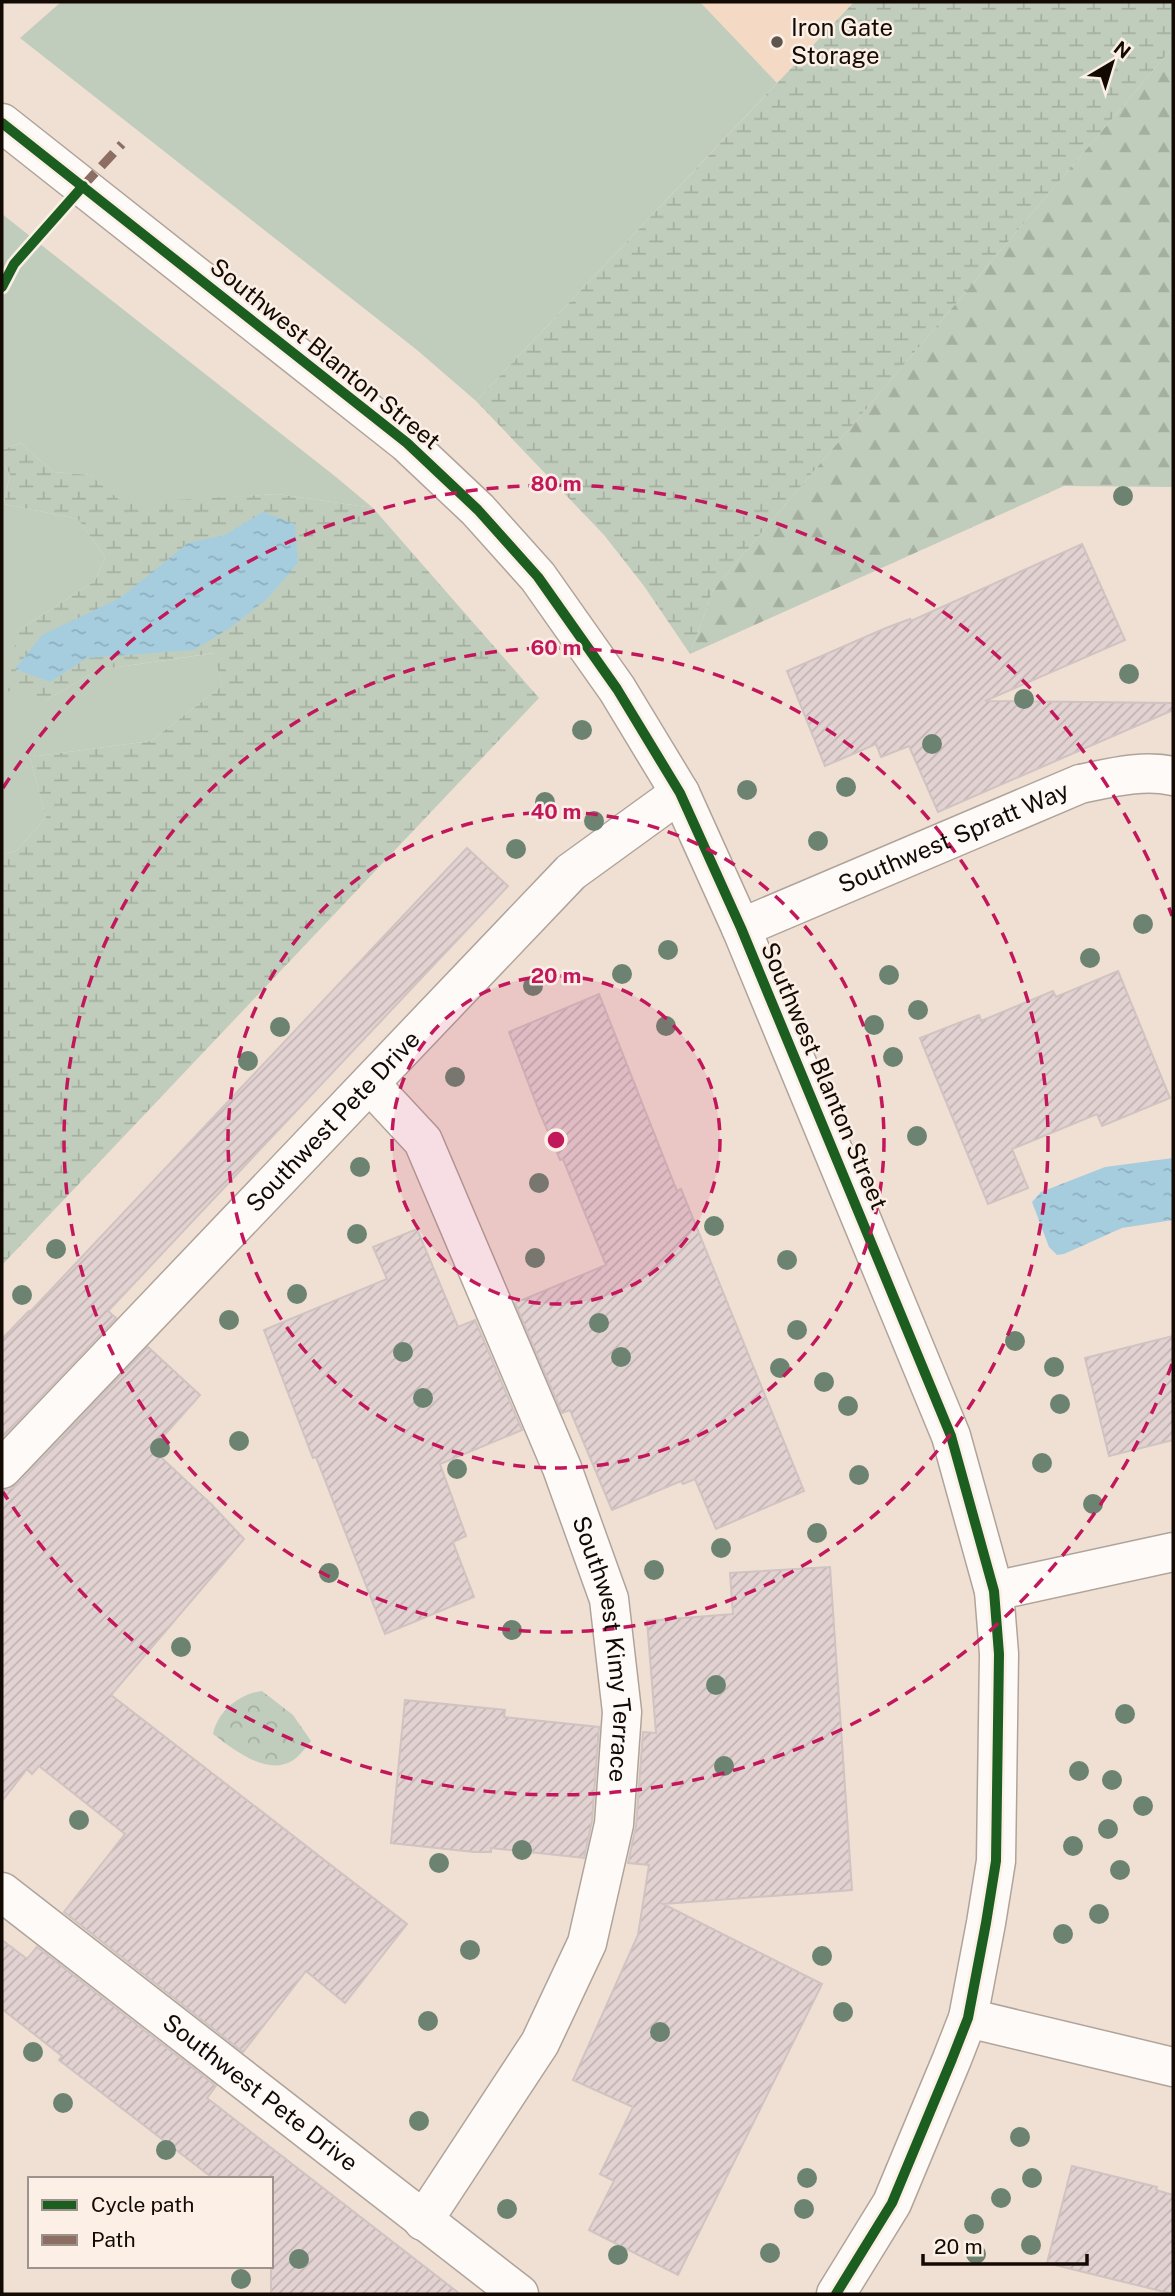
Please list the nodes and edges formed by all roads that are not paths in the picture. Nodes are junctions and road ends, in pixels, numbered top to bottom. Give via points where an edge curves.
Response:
1 (2, 123) edge
2 (1173, 776) edge
3 (680, 793) junction
4 (741, 928) junction
5 (370, 1084) junction
6 (2, 1469) edge
7 (1173, 1552) edge
8 (994, 1591) junction
9 (2, 1892) edge
10 (968, 2018) junction
11 (1173, 2067) edge
12 (423, 2221) junction
13 (519, 2294) edge
14 (836, 2294) edge

1 - 3 street, Southwest Blanton Street via 407,443 478,510 538,577 617,689
2 - 4 street, Southwest Spratt Way via 1123,775 1080,784
3 - 4 street, Southwest Blanton Street
3 - 5 street, Southwest Pete Drive via 571,872
4 - 8 street, Southwest Blanton Street via 951,1436
5 - 6 street, Southwest Pete Drive
5 - 12 street, Southwest Kimy Terrace via 423,1141 562,1468 609,1599 622,1712 614,1824 587,1943 540,2043
7 - 8 street
8 - 10 street, Southwest Blanton Street via 999,1654 996,1861
9 - 12 street, Southwest Pete Drive
10 - 11 street
10 - 14 street, Southwest Blanton Street via 892,2203
12 - 13 street, Southwest Pete Drive

